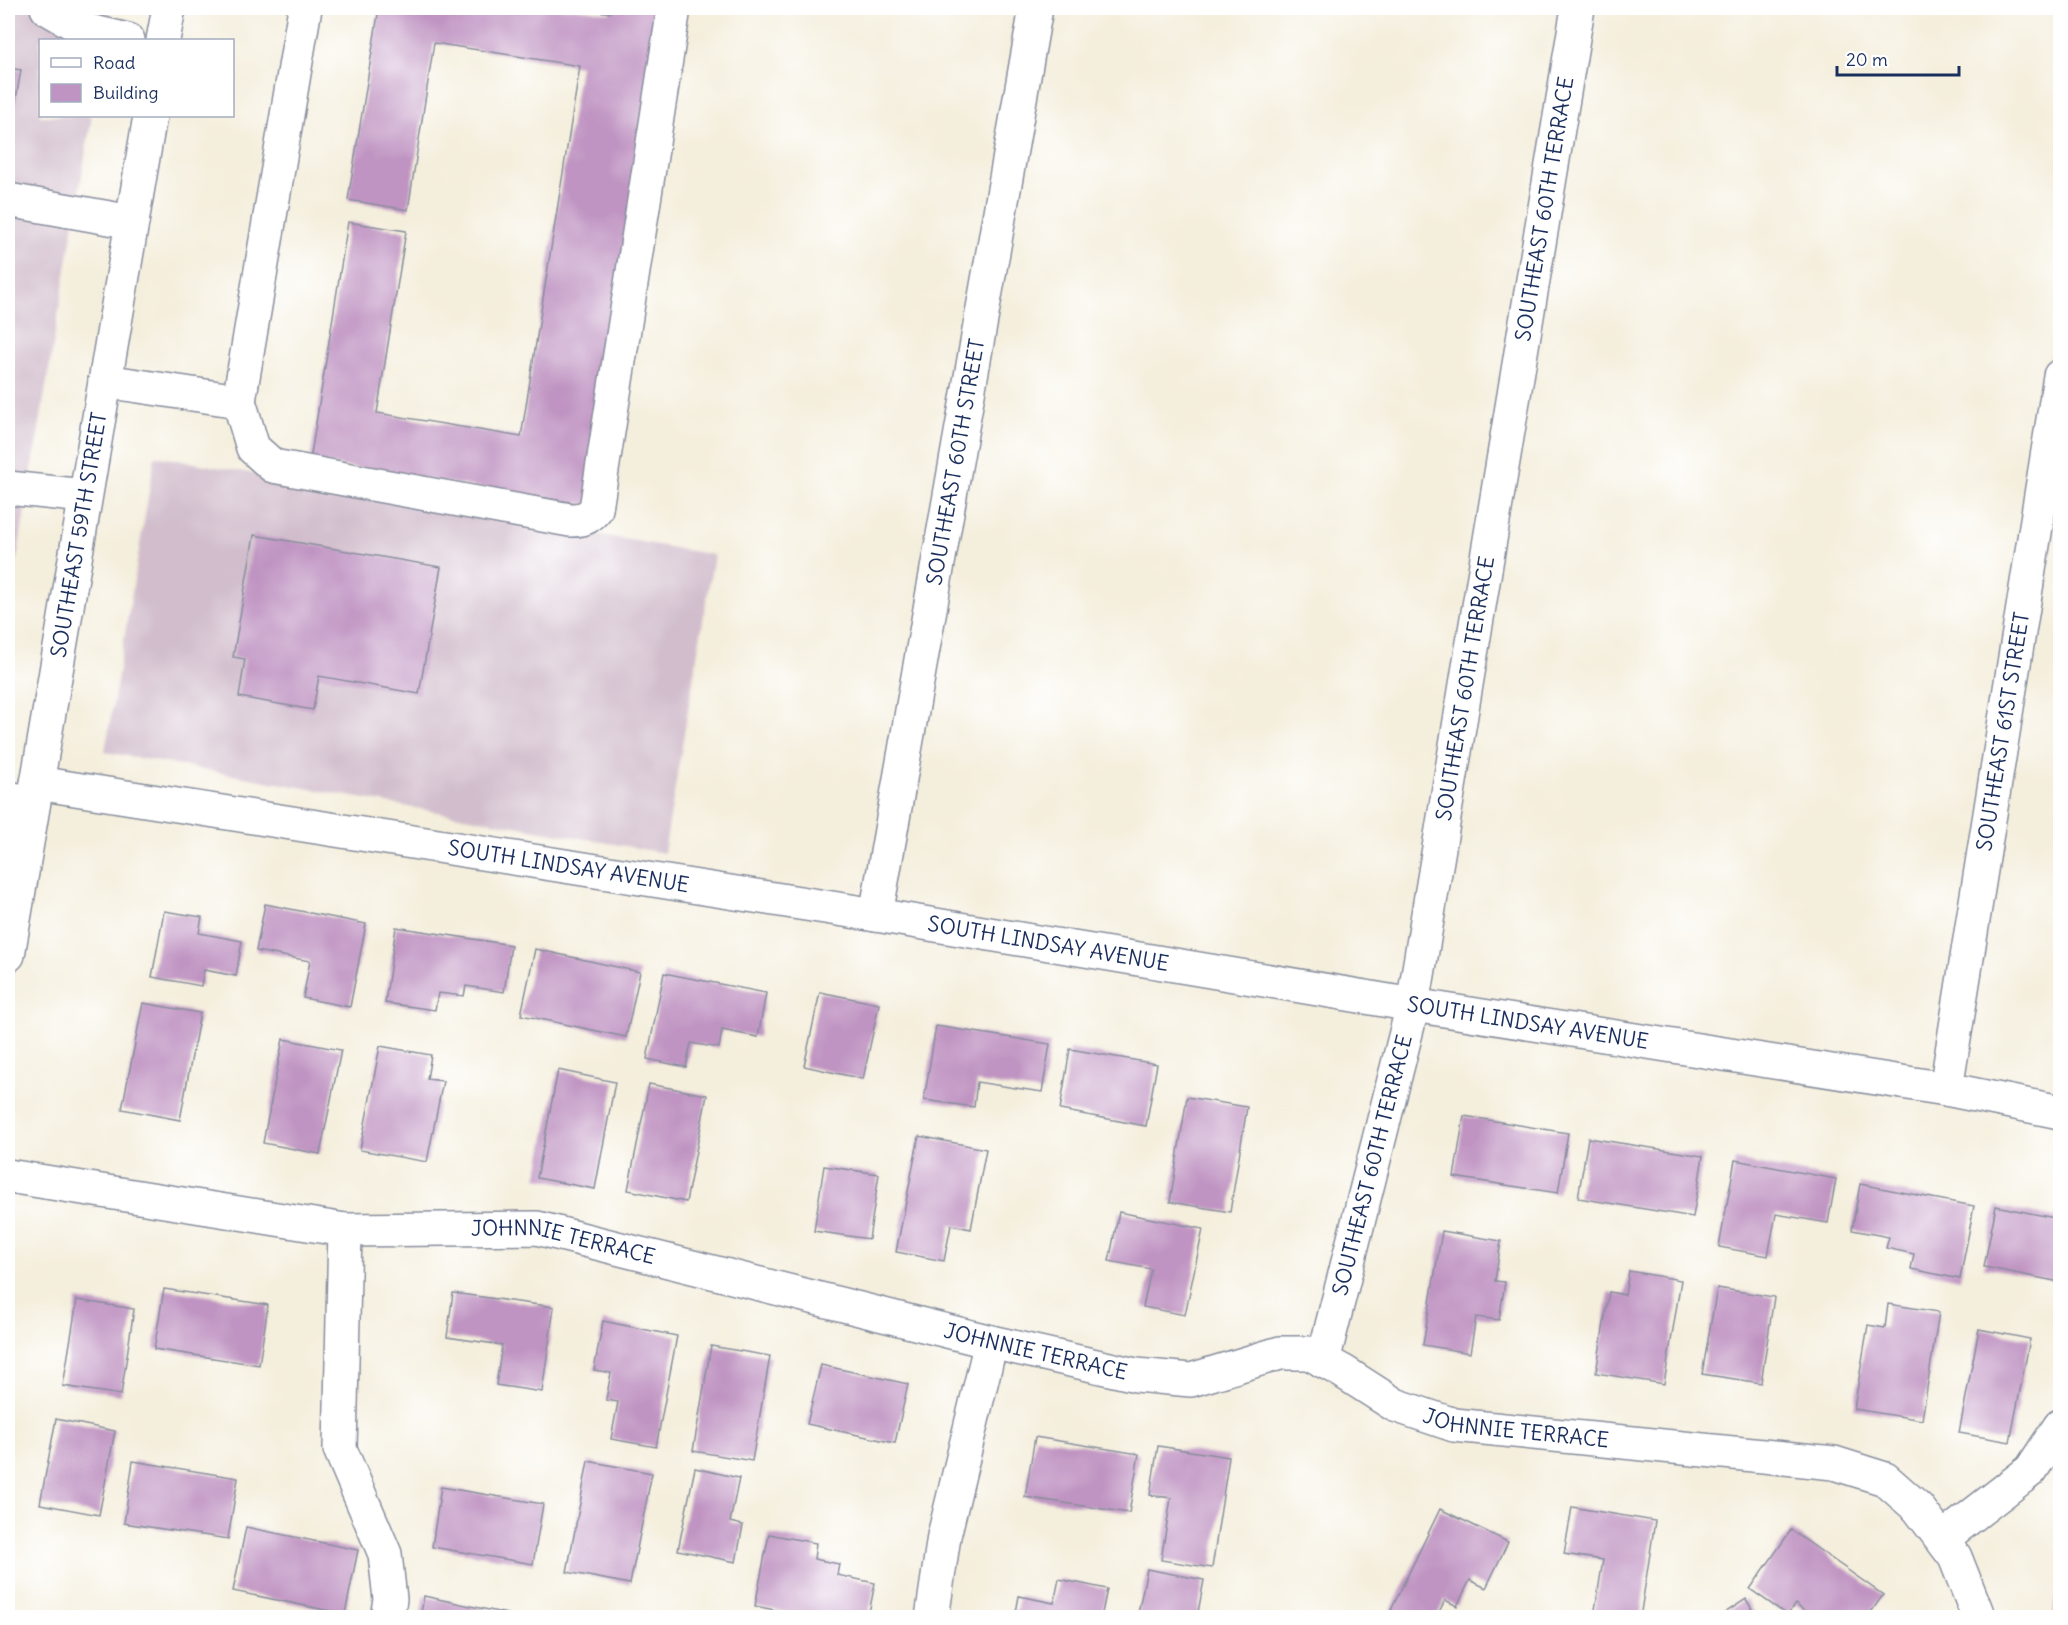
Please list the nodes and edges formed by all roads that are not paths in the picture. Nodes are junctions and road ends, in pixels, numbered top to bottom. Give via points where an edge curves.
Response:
1 (47, 8) edge
2 (305, 8) edge
3 (674, 8) edge
4 (1036, 8) edge
5 (1578, 8) edge
6 (124, 39) edge
7 (150, 117) edge
8 (8, 200) edge
9 (132, 222) junction
10 (2061, 376) edge
11 (105, 381) junction
12 (238, 401) junction
13 (8, 489) edge
14 (86, 496) junction
15 (26, 795) edge
16 (876, 915) junction
17 (8, 955) edge
18 (1413, 1005) junction
19 (1946, 1089) junction
20 (2061, 1112) edge
21 (8, 1176) edge
22 (345, 1230) junction
23 (991, 1342) junction
24 (1323, 1361) junction
25 (2061, 1426) edge
26 (1942, 1539) junction
27 (387, 1617) edge
28 (932, 1617) edge
29 (1979, 1617) edge

1 - 6 street via 85,30
2 - 12 street
3 - 12 street via 596,509 590,517 570,520 273,466 253,448
4 - 16 street, SOUTHEAST 60TH STREET
5 - 18 street, SOUTHEAST 60TH TERRACE
7 - 9 street, SOUTHEAST 59TH STREET
8 - 9 street
9 - 11 street, SOUTHEAST 59TH STREET
10 - 19 street, SOUTHEAST 61ST STREET
11 - 12 street
11 - 14 street, SOUTHEAST 59TH STREET
13 - 14 street
14 - 15 street, SOUTHEAST 59TH STREET
15 - 16 street, SOUTH LINDSAY AVENUE
15 - 17 street, SOUTHEAST 59TH STREET
16 - 18 street, SOUTH LINDSAY AVENUE
18 - 19 street, SOUTH LINDSAY AVENUE
18 - 24 street, SOUTHEAST 60TH TERRACE
19 - 20 street, SOUTH LINDSAY AVENUE
21 - 22 street, JOHNNIE TERRACE
22 - 23 street, JOHNNIE TERRACE via 537,1228
22 - 27 street via 340,1449 385,1554 390,1599
23 - 24 street, JOHNNIE TERRACE via 1136,1375 1191,1380 1280,1353 1309,1353
23 - 28 street via 944,1536
24 - 26 street, JOHNNIE TERRACE via 1395,1405 1454,1425 1834,1463 1885,1479 1918,1508
25 - 26 street via 2031,1470
26 - 29 street, JOHNNIE TERRACE via 1955,1557

